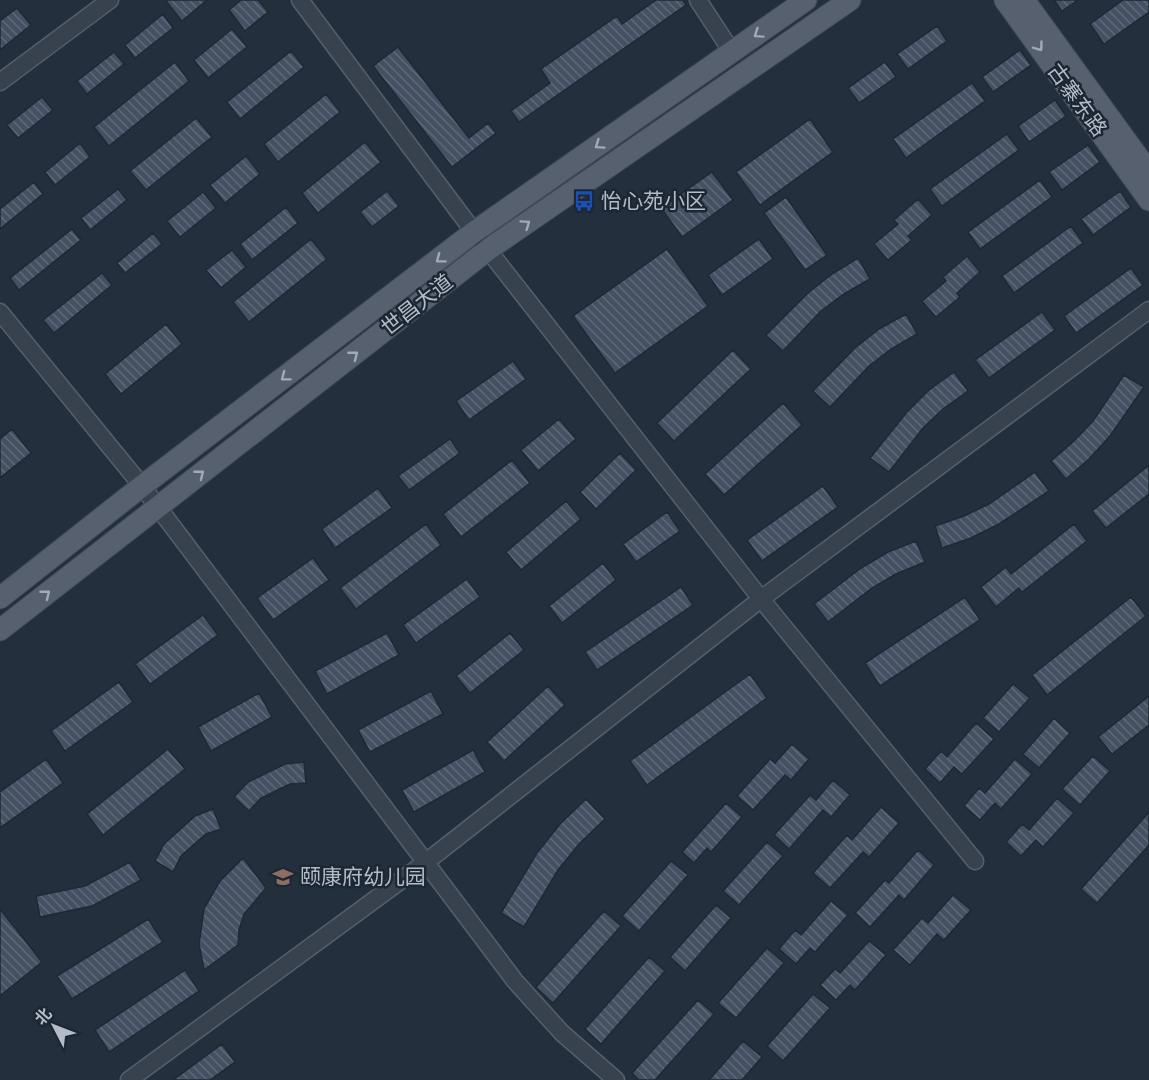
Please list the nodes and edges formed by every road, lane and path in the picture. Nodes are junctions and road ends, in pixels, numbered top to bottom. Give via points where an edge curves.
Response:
1 (110, 0) edge
2 (300, 0) edge
3 (698, 0) edge
4 (806, 0) edge
5 (850, 0) edge
6 (1005, 0) edge
7 (1024, 0) edge
8 (732, 52) junction
9 (0, 82) edge
10 (1149, 172) edge
11 (1149, 200) edge
12 (474, 232) junction
13 (489, 249) junction
14 (1149, 310) edge
15 (0, 312) edge
16 (142, 486) junction
17 (158, 507) junction
18 (0, 598) edge
19 (761, 599) junction
20 (0, 630) edge
21 (975, 861) dead end
22 (426, 862) junction
23 (129, 1080) edge
24 (616, 1080) edge

1 - 9 street
2 - 12 street
3 - 8 street
4 -> 8 main road, 世昌大道
13 -> 5 main road, 世昌大道
6 -> 11 main road, 古寨东路
7 - 10 main road, 古寨东路
8 -> 12 main road, 世昌大道
12 - 13 street
12 -> 16 main road, 世昌大道
17 -> 13 main road, 世昌大道
13 - 19 street
14 - 19 street
15 - 16 street
16 - 17 street
16 - 18 main road, 世昌大道
20 -> 17 main road, 世昌大道
17 - 22 street
19 - 21 street
19 - 22 street
22 - 23 street
22 - 24 street via 514,981 562,1033

